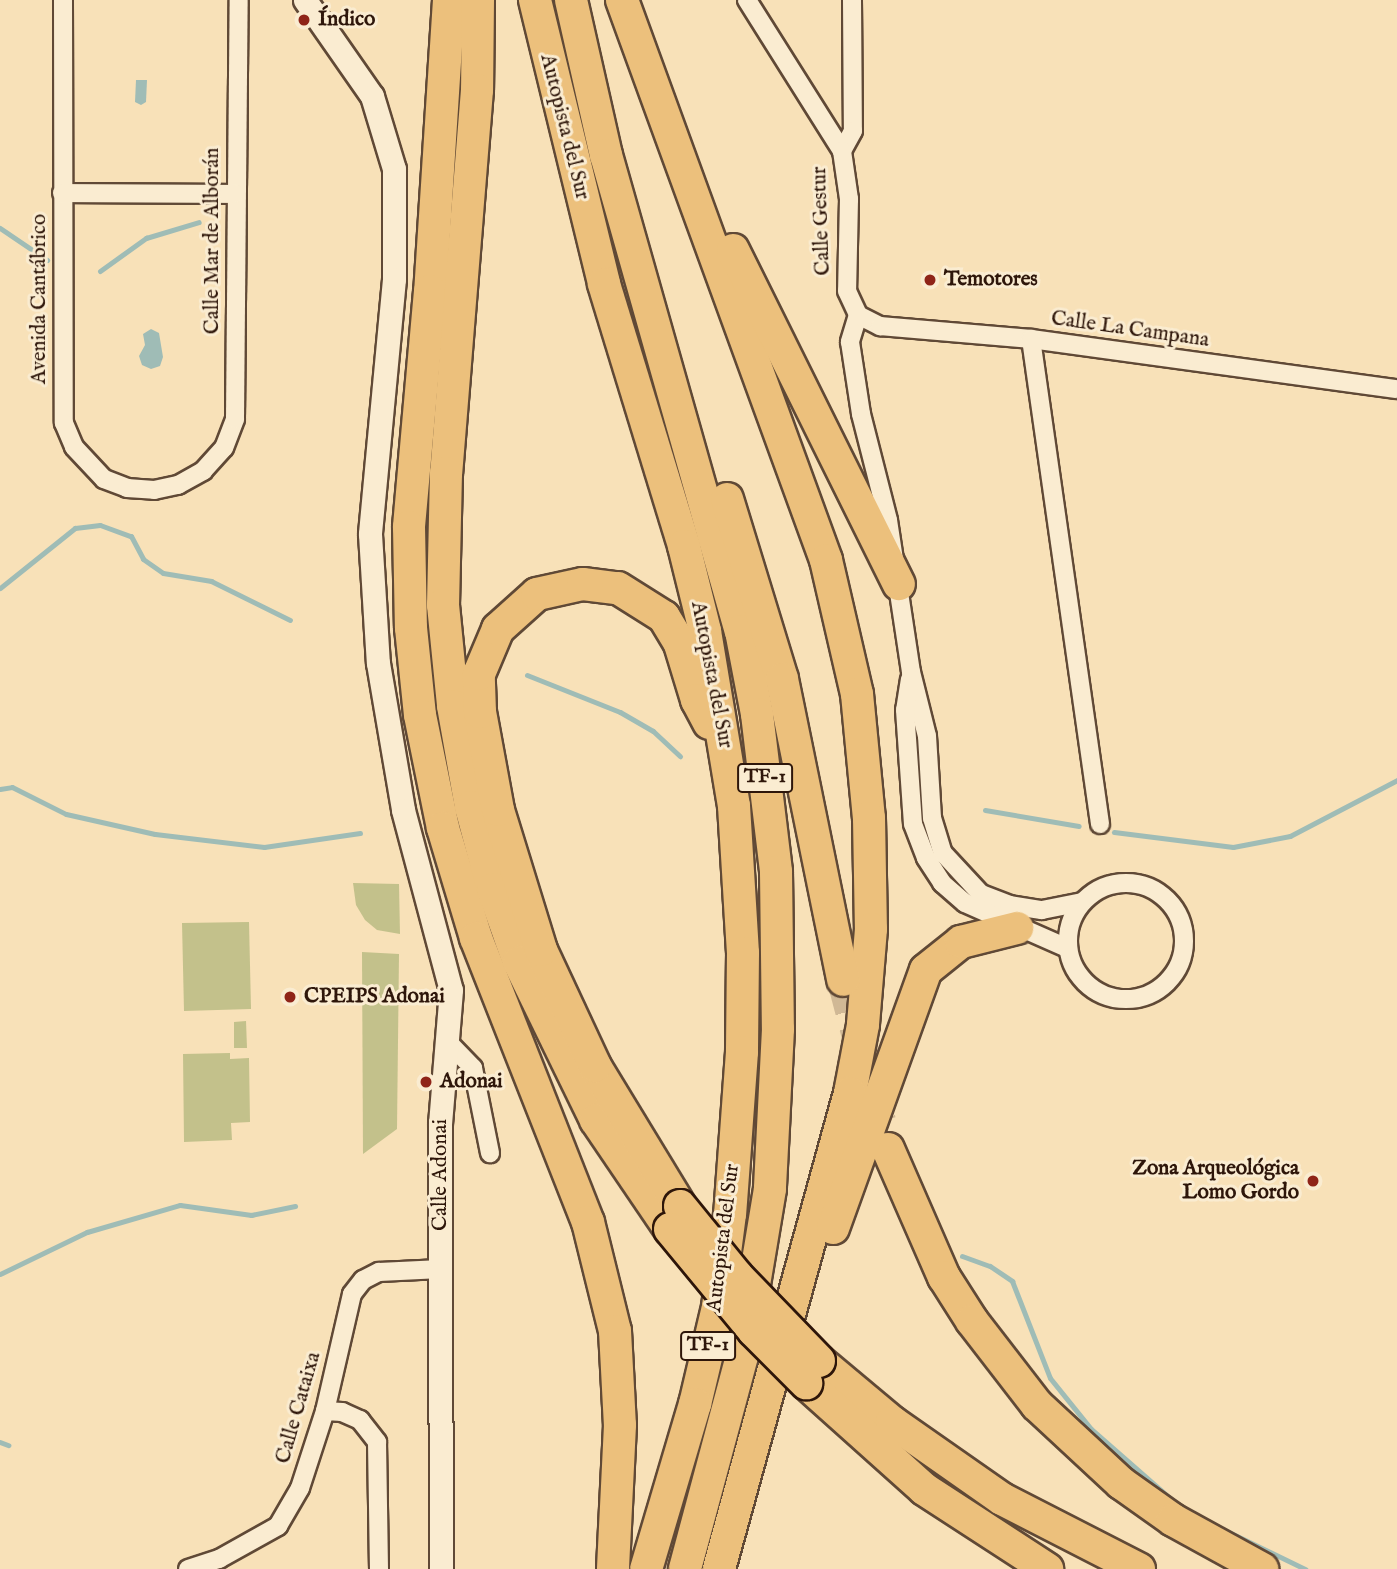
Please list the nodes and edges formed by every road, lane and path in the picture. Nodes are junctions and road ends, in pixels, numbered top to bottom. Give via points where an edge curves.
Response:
1 (63, 0) edge
2 (239, 0) edge
3 (305, 0) edge
4 (449, 0) edge
5 (478, 0) edge
6 (535, 0) edge
7 (571, 0) edge
8 (622, 0) edge
9 (747, 0) edge
10 (852, 0) edge
11 (647, 75) junction
12 (842, 151) junction
13 (62, 193) junction
14 (234, 194) junction
15 (858, 315) junction
16 (1031, 340) junction
17 (1397, 389) edge
18 (687, 427) junction
19 (203, 471) joint
20 (899, 584) junction
21 (911, 672) junction
22 (727, 755) junction
23 (1100, 824) dead end
24 (1082, 902) junction
25 (1017, 928) junction
26 (1067, 948) junction
27 (844, 980) tunnel mouth
28 (446, 1040) junction
29 (888, 1149) tunnel mouth
30 (490, 1153) dead end
31 (675, 1217) junction
32 (440, 1269) junction
33 (813, 1372) junction
34 (772, 1387) junction
35 (325, 1411) junction
36 (188, 1569) edge
37 (379, 1569) edge
38 (441, 1569) edge
39 (612, 1569) edge
40 (646, 1569) edge
41 (685, 1569) edge
42 (719, 1569) edge
43 (1047, 1569) edge
44 (1139, 1569) edge
45 (1262, 1569) edge

1 - 13 street, Avenida Cantábrico
2 - 14 street, Calle Mar de Alborán
3 - 28 street, Calle Adonai via 372,96 394,169 394,279 370,534 378,663 403,810 451,990
4 - 39 highway via 409,527 411,628 420,715 443,828 476,938 588,1222 615,1331 621,1425
5 - 31 highway via 477,90 446,473 443,605 453,705 471,807 519,962 596,1120
6 - 22 highway, Autopista del Sur / TF-1 via 600,271 684,546
7 - 18 highway, Autopista del Sur / TF-1 via 606,155
8 - 11 highway
9 - 12 street
10 - 12 street, Calle Gestur via 853,131
11 - 20 highway
11 - 34 highway via 827,560 857,694 869,818 871,929 863,1025 850,1093
12 - 15 street, Calle Gestur via 849,199 847,291
13 - 14 street
13 - 19 street, Avenida Cantábrico via 64,423 74,447 104,479 127,488 154,490 178,485
14 - 19 street, Calle Mar de Alborán via 235,419 224,449
15 - 16 street, Calle La Campana via 880,326
15 - 20 street via 850,342
16 - 17 street, Calle La Campana
16 - 23 street
18 - 27 highway via 724,490 782,679
18 - 41 highway, Autopista del Sur / TF-1 via 741,631 757,714 775,873 779,958 770,1189 759,1265 722,1445
20 - 21 street
21 - 24 street via 927,736 932,817 943,853 981,894 1009,905 1042,910
21 - 25 street via 905,710 913,824 926,858 942,883 965,903
22 - 31 highway via 697,700 680,644 664,618 618,588 583,584 537,594 498,629 479,674 480,712 498,810 541,950 594,1066
22 - 40 highway, Autopista del Sur / TF-1 via 743,953 742,1052 730,1214 718,1307 695,1404
24 - 26 street via 1070,923
24 - 26 street via 1104,887 1130,882 1156,890 1175,908 1185,933 1182,959 1168,982 1146,997 1120,1000 1095,992 1076,973
25 - 26 street
25 - 34 highway via 961,942 926,970
28 - 30 street via 473,1068
28 - 32 street, Calle Adonai via 440,1125
29 - 45 highway via 944,1277 1037,1405 1121,1483 1173,1520
31 - 33 highway, bridge via 737,1276
32 - 35 street, Calle Cataixa via 379,1272 363,1280 352,1294
32 - 38 street, Calle Adonai
33 - 43 highway via 925,1489
33 - 44 highway via 1002,1499
34 - 42 highway
35 - 36 street, Calle Cataixa via 300,1488 278,1526 219,1559
35 - 37 street via 360,1420 377,1442

